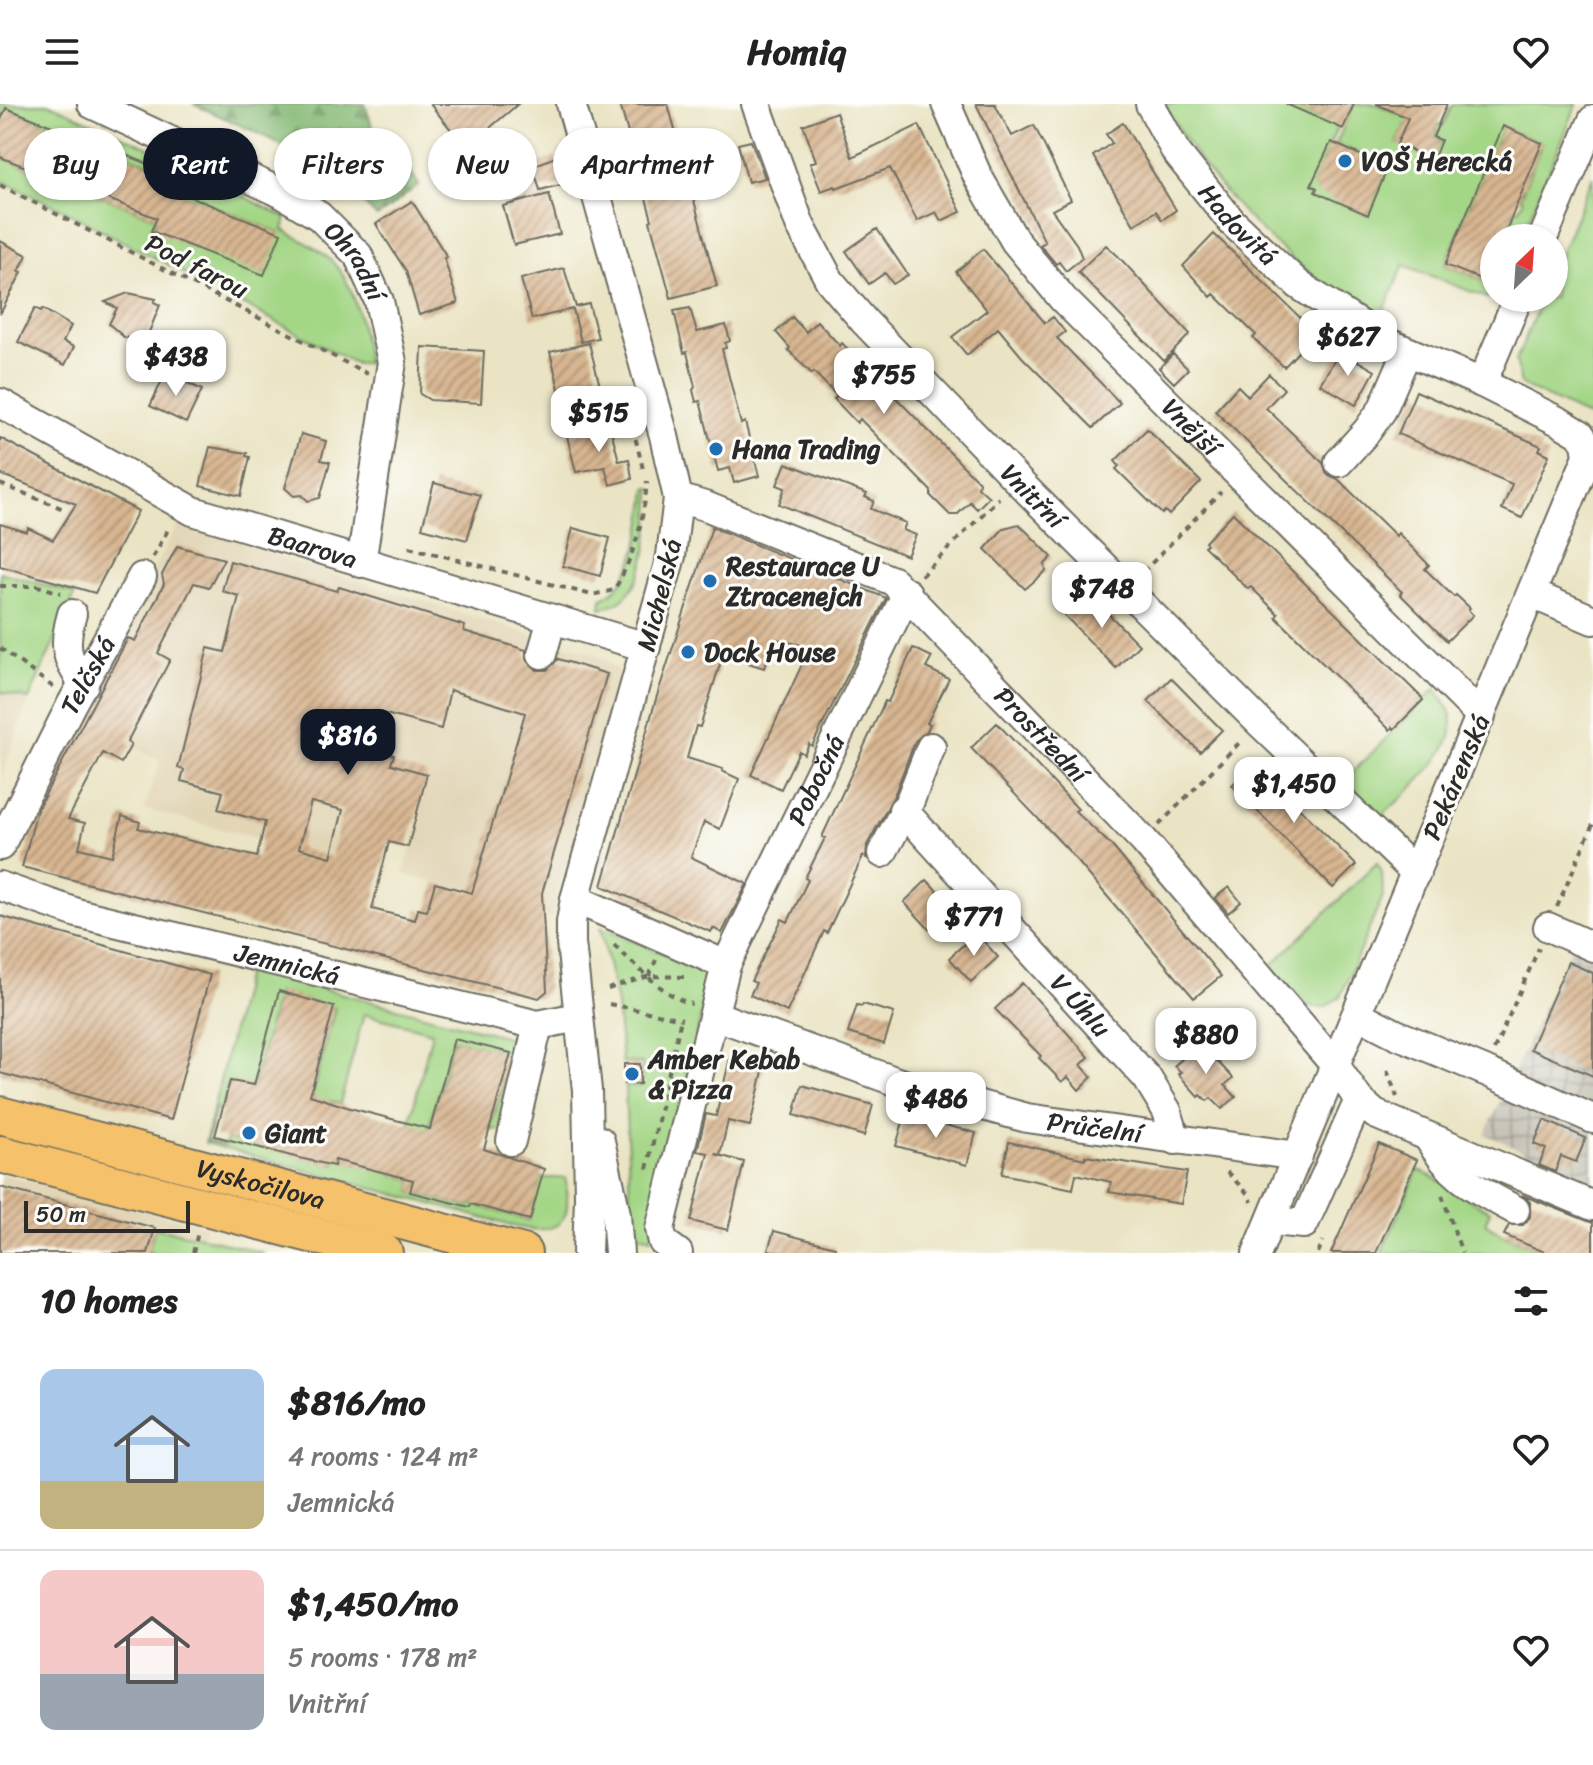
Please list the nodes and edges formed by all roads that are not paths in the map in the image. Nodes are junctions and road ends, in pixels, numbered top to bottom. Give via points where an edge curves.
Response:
1 (92, 104) edge
2 (571, 104) edge
3 (756, 104) edge
4 (946, 104) edge
5 (1150, 104) edge
6 (1593, 120) edge
7 (1549, 224) edge
8 (1512, 312) edge
9 (1407, 352) junction
10 (1482, 383) junction
11 (0, 403) edge
12 (1339, 462) dead end
13 (678, 498) junction
14 (361, 563) junction
15 (142, 577) road end
16 (912, 587) junction
17 (1532, 594) junction
18 (69, 604) road end
19 (552, 619) junction
20 (1593, 620) edge
21 (646, 647) junction
22 (542, 654) dead end
23 (77, 694) junction
24 (1481, 716) junction
25 (931, 747) dead end
26 (903, 810) junction
27 (0, 846) edge
28 (882, 853) dead end
29 (1416, 873) junction
30 (0, 886) edge
31 (575, 899) junction
32 (1548, 927) dead end
33 (1593, 947) edge
34 (726, 965) junction
35 (1357, 1014) junction
36 (706, 1015) junction
37 (578, 1017) junction
38 (538, 1025) junction
39 (1335, 1065) junction
40 (587, 1090) junction
41 (1359, 1100) junction
42 (0, 1115) edge
43 (1593, 1119) edge
44 (1428, 1137) junction
45 (1176, 1140) junction
46 (511, 1141) dead end
47 (0, 1154) edge
48 (1298, 1156) junction
49 (1593, 1206) edge
50 (1515, 1210) dead end
51 (1263, 1216) junction
52 (1262, 1252) edge
53 (384, 1253) edge
54 (523, 1253) edge
55 (587, 1253) edge
56 (619, 1253) edge
57 (678, 1253) edge

1 - 14 street, Ohradní via 281,193 319,216 358,255 379,301 392,362
2 - 13 street, Michelská
3 - 29 street, Vnitřní via 800,225 830,281 864,321
4 - 24 street, Vnější via 978,177 1015,241 1063,299
5 - 9 street, Hadovitá via 1176,152 1232,222 1299,285
6 - 7 street
8 - 10 street
9 - 10 street, Hadovitá
9 - 12 street via 1382,410
10 - 17 street, Pekárenská via 1560,422 1586,443 1581,476
11 - 14 street, Baarova via 193,511
13 - 16 street, Prostřední
13 - 21 street, Michelská via 671,556
14 - 19 street, Baarova
15 - 23 street, Telčská
16 - 34 street, Pobočná
16 - 39 street, Prostřední via 1144,841
17 - 20 street
17 - 24 street, Pekárenská
18 - 23 street via 65,638
19 - 21 street, Baarova
19 - 22 street
21 - 31 street, Michelská
23 - 27 street, Telčská
24 - 29 street, Pekárenská
25 - 26 street
26 - 28 street
26 - 45 street, V Úhlu via 1147,1078 1167,1111
29 - 35 street, Pekárenská
30 - 38 street, Jemnická via 77,913
31 - 34 street
31 - 37 street, Michelská via 571,943
32 - 33 street
34 - 36 street, Pobočná
35 - 39 street, Pekárenská
35 - 43 street
36 - 45 street, Průčelní via 900,1083 1027,1118
36 - 57 street, Pobočná via 660,1229 663,1242
37 - 38 street, Jemnická
37 - 40 street, Michelská
38 - 46 street
39 - 41 street, Prostřední
39 - 48 street, Pekárenská
40 - 55 street, Michelská
40 - 56 street, Michelská via 609,1177
41 - 44 street via 1375,1114
41 - 51 street via 1304,1224
42 - 54 main road, Vyskočilova
44 - 49 street
44 - 50 street via 1442,1162 1465,1183
45 - 48 street, Průčelní
47 - 53 main road, Vyskočilova
48 - 51 street, Pekárenská
51 - 52 street, Pekárenská

